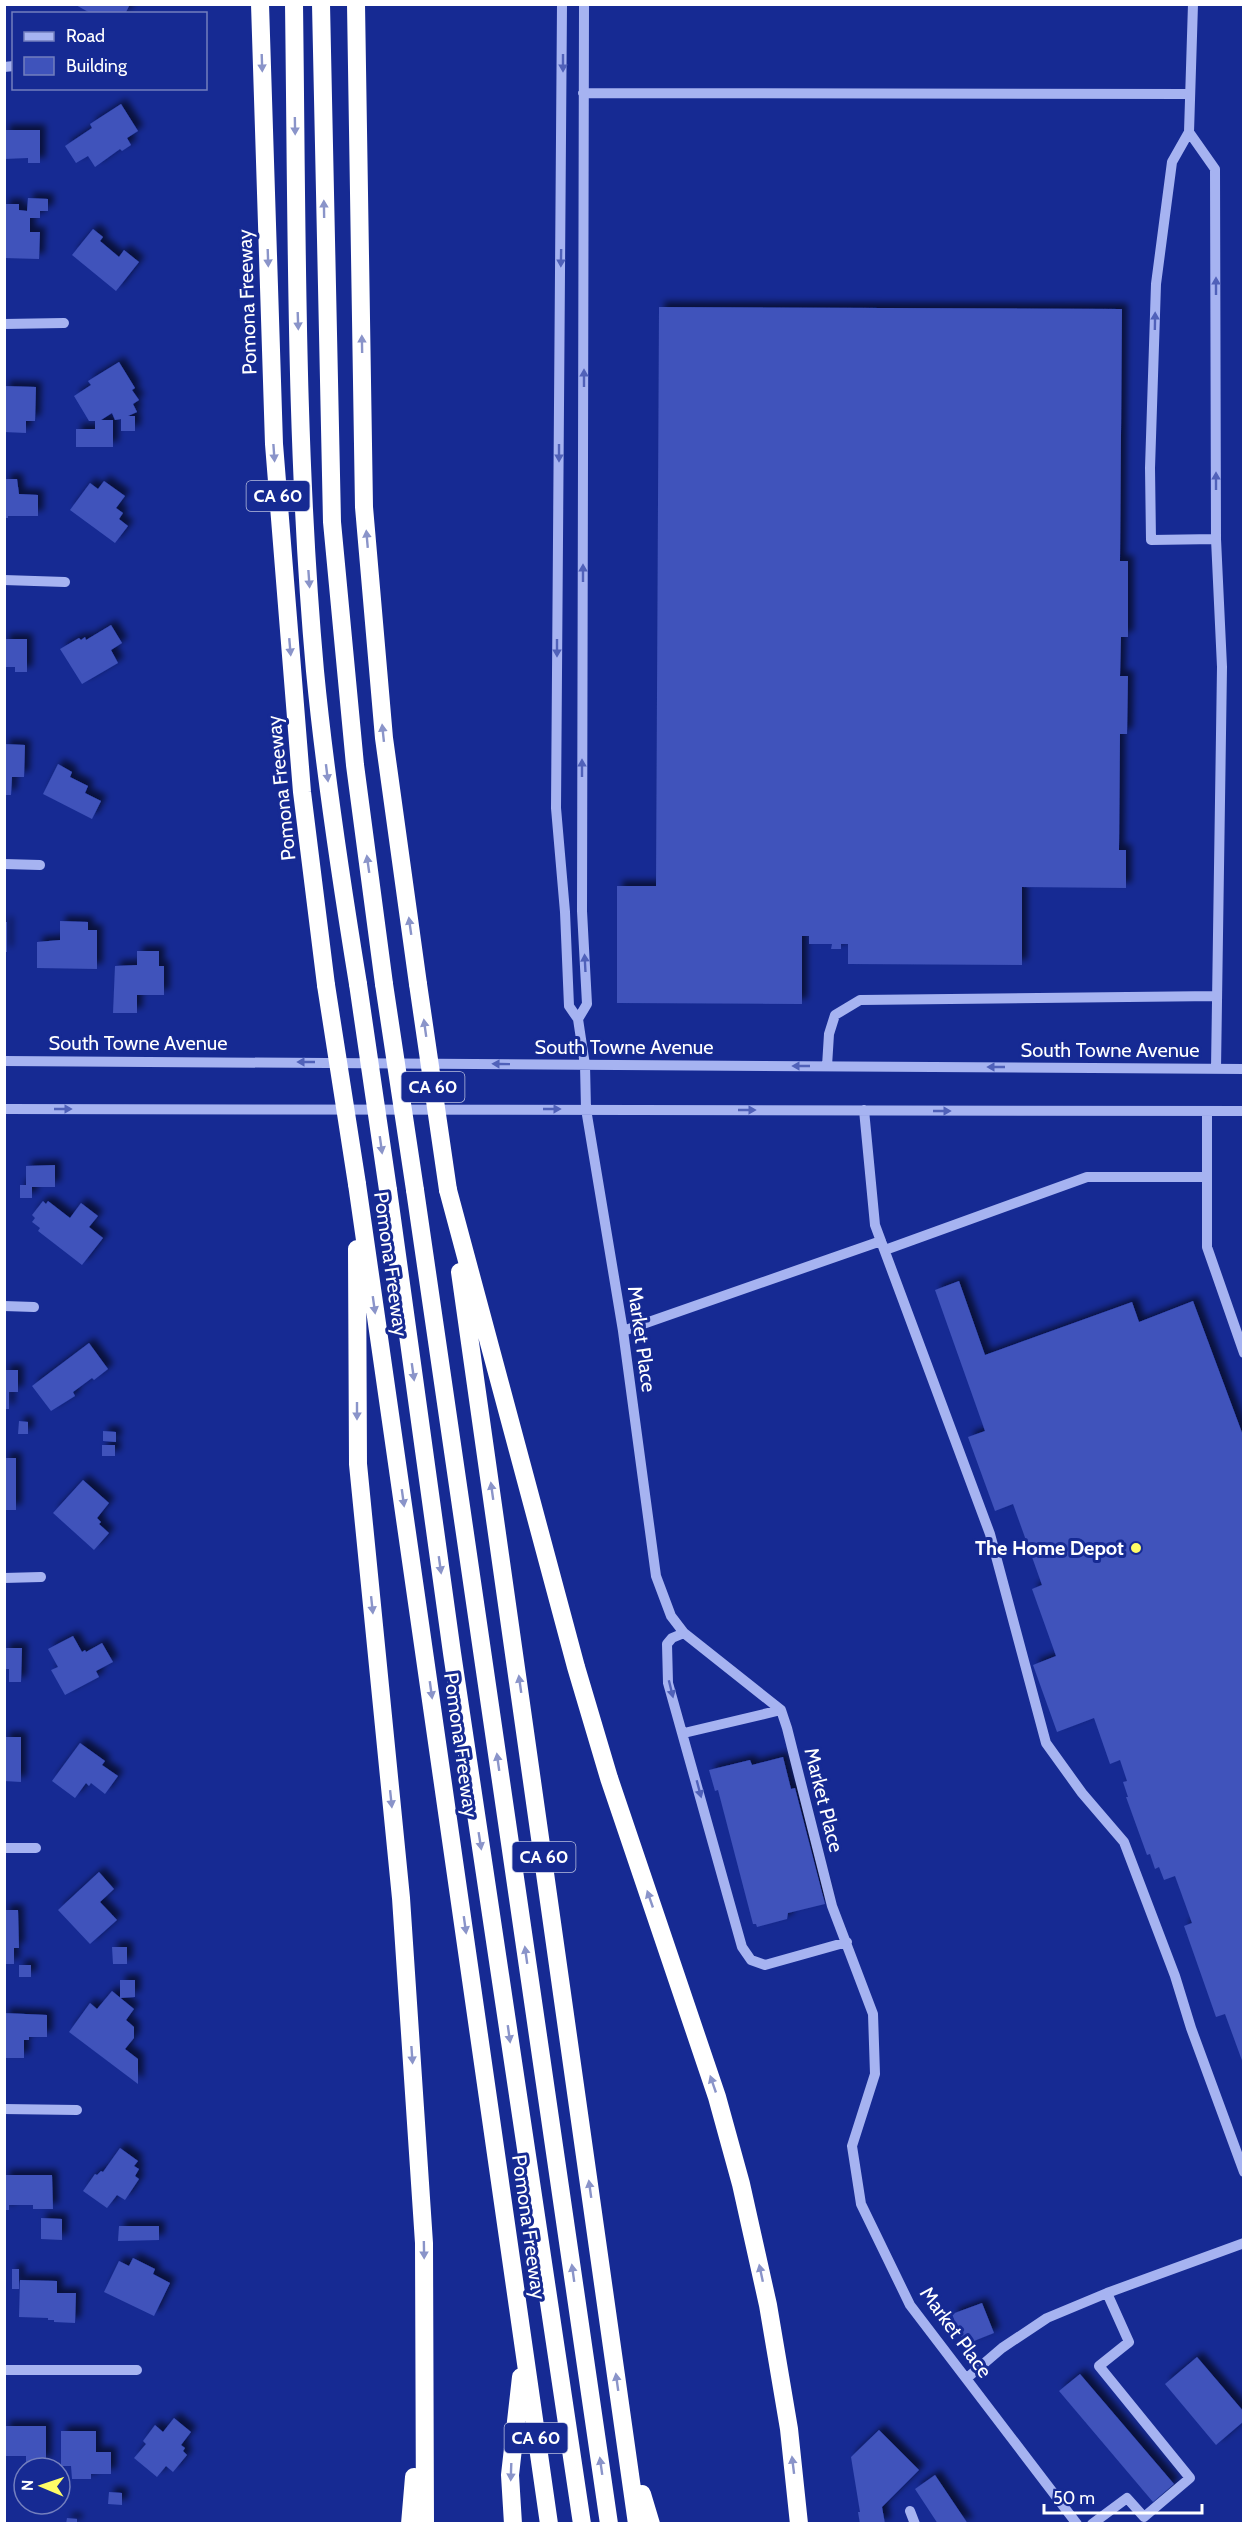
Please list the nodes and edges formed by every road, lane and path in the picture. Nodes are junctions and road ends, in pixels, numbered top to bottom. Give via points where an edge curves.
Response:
1 (260, 4) edge
2 (294, 4) edge
3 (321, 4) edge
4 (356, 4) edge
5 (562, 4) edge
6 (584, 4) edge
7 (1193, 4) edge
8 (583, 93) junction
9 (1189, 94) junction
10 (1189, 132) junction
11 (64, 323) dead end
12 (4, 324) edge
13 (1216, 540) junction
14 (4, 580) edge
15 (65, 582) dead end
16 (4, 864) edge
17 (40, 865) dead end
18 (1217, 996) junction
19 (578, 1019) junction
20 (4, 1061) edge
21 (585, 1065) junction
22 (826, 1066) junction
23 (1216, 1069) junction
24 (1244, 1069) edge
25 (4, 1109) edge
26 (586, 1109) junction
27 (864, 1110) junction
28 (1207, 1111) junction
29 (1244, 1112) edge
30 (1207, 1177) junction
31 (357, 1184) junction
32 (448, 1190) junction
33 (883, 1246) junction
34 (4, 1306) edge
35 (34, 1307) dead end
36 (623, 1330) junction
37 (1244, 1353) edge
38 (41, 1577) dead end
39 (4, 1578) edge
40 (684, 1633) junction
41 (781, 1710) junction
42 (684, 1733) junction
43 (4, 1848) edge
44 (36, 1848) dead end
45 (847, 1942) junction
46 (4, 2109) edge
47 (77, 2110) dead end
48 (1244, 2172) edge
49 (1244, 2243) edge
50 (1107, 2293) junction
51 (425, 2349) junction
52 (523, 2352) junction
53 (4, 2370) edge
54 (137, 2370) dead end
55 (967, 2378) junction
56 (626, 2442) junction
57 (910, 2511) dead end
58 (410, 2523) edge
59 (425, 2523) edge
60 (513, 2523) edge
61 (549, 2523) edge
62 (582, 2523) edge
63 (609, 2523) edge
64 (637, 2523) edge
65 (651, 2523) edge
66 (799, 2523) edge
67 (915, 2523) edge
68 (1077, 2523) edge
69 (1092, 2523) edge

1 -> 31 highway, Pomona Freeway / CA 60, bridge via 274,444 302,792 326,985
2 -> 62 highway, bridge via 298,312 315,671 452,1653
63 -> 3 highway, bridge via 355,765 332,522
32 -> 4 highway, CA 60, bridge via 384,738 364,507
5 -> 19 street via 556,808 569,1006
6 - 8 street
7 - 9 street
8 - 9 street
19 -> 8 street via 587,1004 582,910
9 - 10 street
13 -> 10 street via 1215,169
13 -> 10 street via 1151,540 1156,284 1172,162
11 - 12 street
13 - 18 street via 1222,667
14 - 15 street
16 - 17 street
18 - 22 street via 860,1000 835,1015
18 - 23 street
19 - 21 street, Market Place
21 -> 20 street, South Towne Avenue
22 -> 21 street, South Towne Avenue
21 - 26 street, Market Place
23 -> 22 street, South Towne Avenue
23 - 24 street, South Towne Avenue
25 -> 26 street
26 -> 27 street
26 - 36 street, Market Place
27 -> 28 street
27 - 33 street via 875,1225
28 - 29 street
28 - 30 street
30 - 33 street via 1087,1178
30 - 37 street via 1207,1247
31 -> 51 highway via 358,1464 402,1909 424,2242
31 -> 52 highway, Pomona Freeway / CA 60
56 -> 32 highway, CA 60
66 -> 32 highway via 768,2305 741,2184 717,2097 576,1667
33 - 36 street
33 - 48 street via 990,1534 1046,1743 1124,1842
34 - 35 street
36 - 40 street, Market Place via 656,1576 671,1616
38 - 39 street
40 - 41 street, Market Place
40 -> 42 street via 667,1644 668,1683
41 - 42 street
41 - 45 street, Market Place via 832,1906
42 -> 45 street via 742,1947 751,1960 765,1965
43 - 44 street
45 - 55 street, Market Place via 873,2014 875,2074 852,2146 861,2204 910,2305
46 - 47 street
49 - 50 street
50 - 55 street via 1047,2318
50 - 69 street via 1130,2342 1099,2366 1190,2478 1144,2517 1128,2498
51 - 58 highway
51 - 59 highway
52 -> 60 highway via 510,2475
52 - 61 highway, Pomona Freeway / CA 60
53 - 54 street
55 - 68 street, Market Place
56 - 64 highway, CA 60
56 - 65 highway
57 - 67 street

